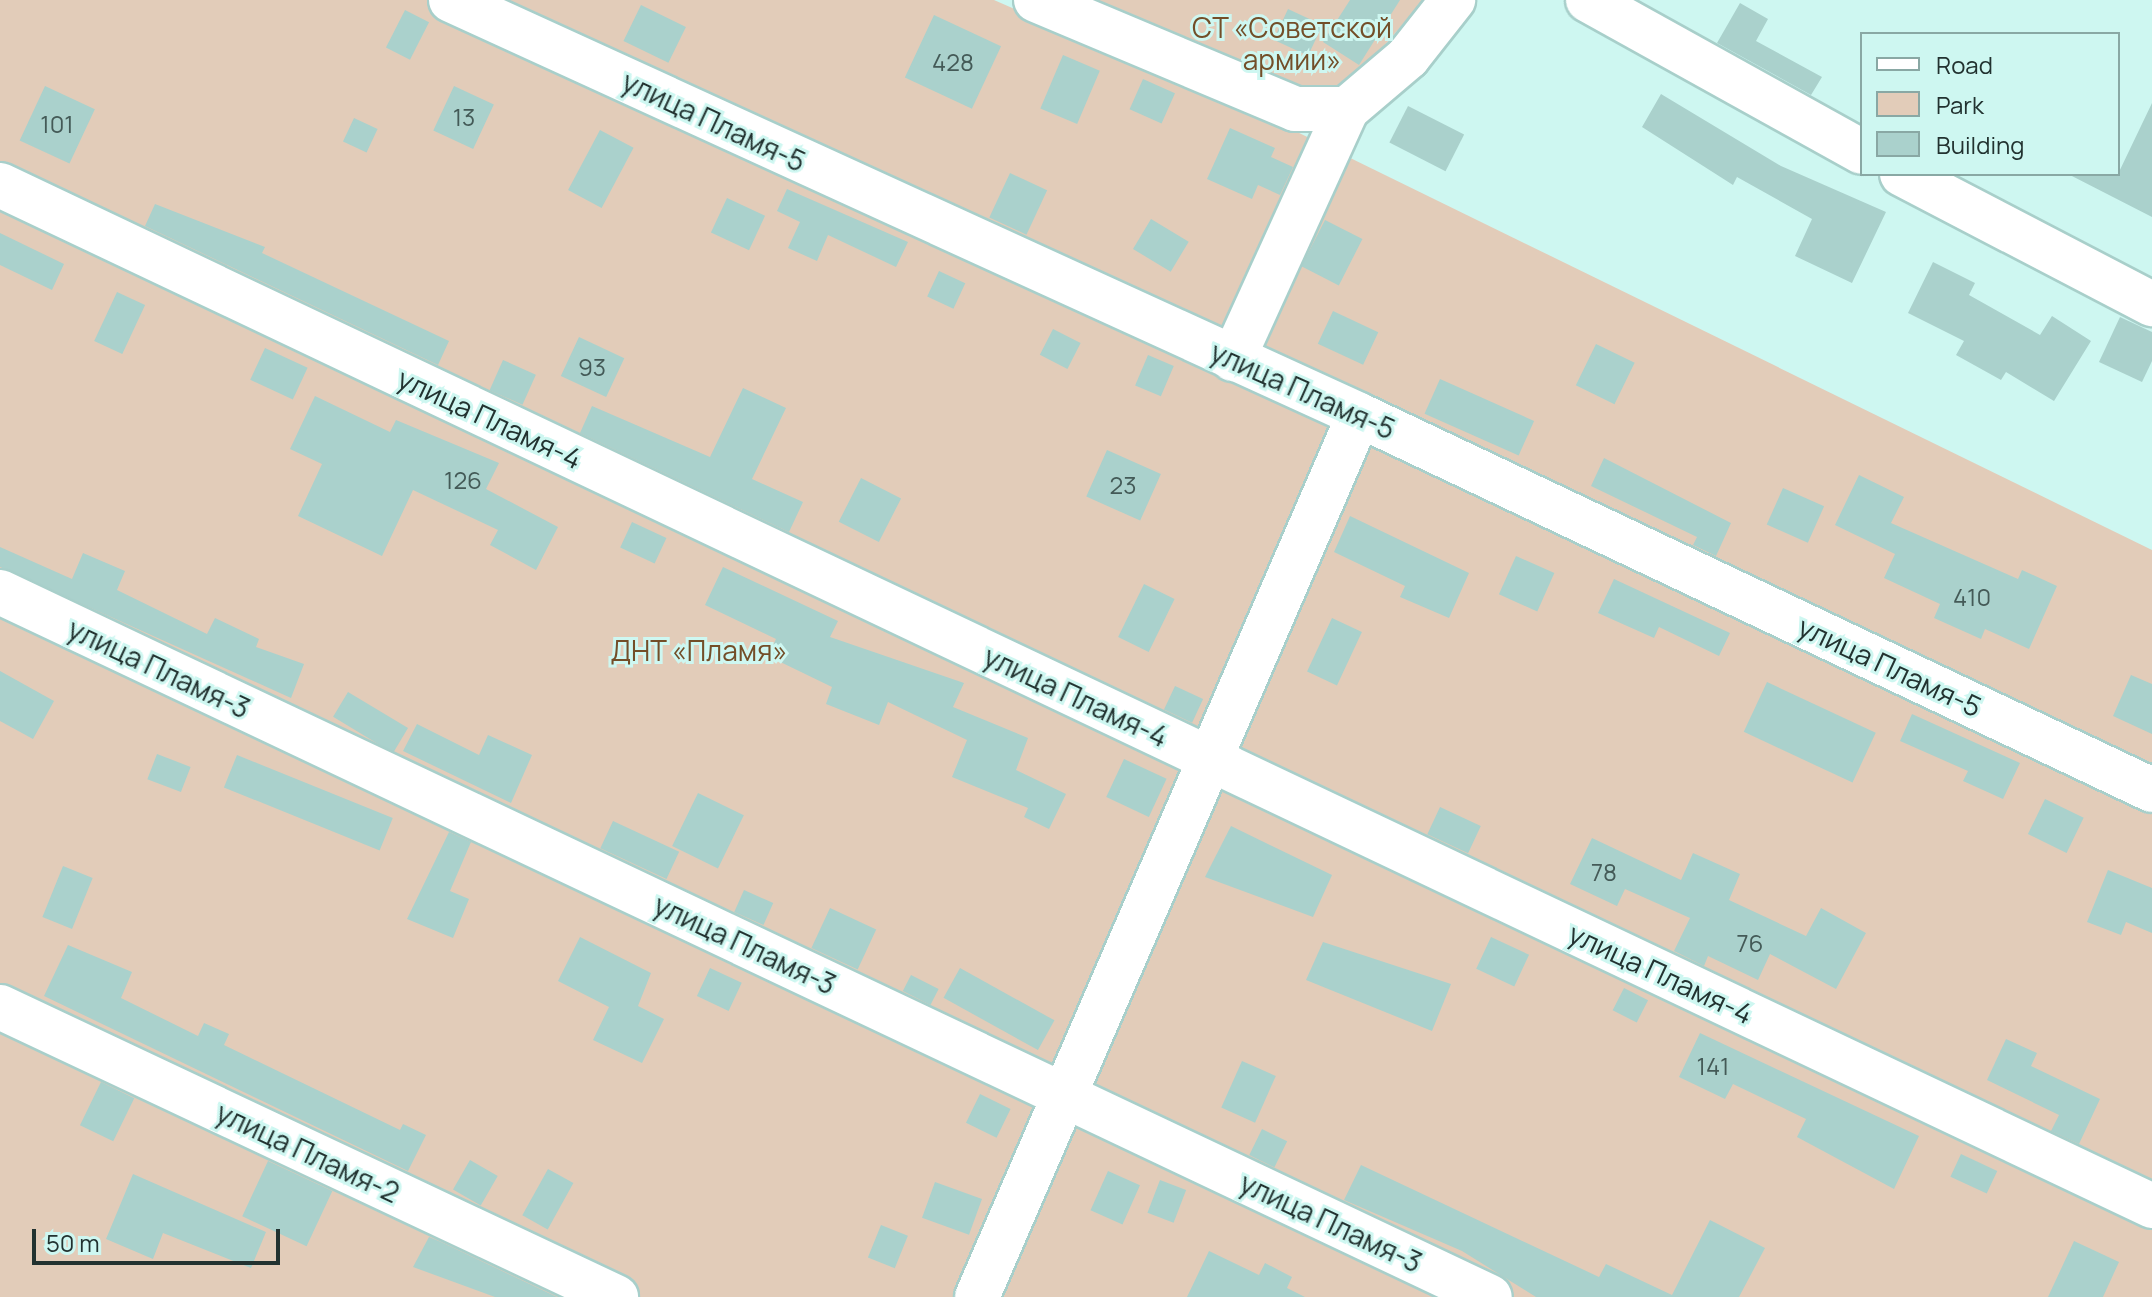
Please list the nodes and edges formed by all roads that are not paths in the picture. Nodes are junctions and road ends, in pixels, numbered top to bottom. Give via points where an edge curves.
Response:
1 (451, 0) edge
2 (1036, 0) edge
3 (1453, 0) edge
4 (1588, 0) edge
5 (1347, 109) junction
6 (1860, 151) edge
7 (1906, 176) edge
8 (0, 185) edge
9 (2152, 304) edge
10 (1233, 359) junction
11 (1359, 415) junction
12 (0, 592) edge
13 (1206, 758) junction
14 (2152, 790) edge
15 (0, 1007) edge
16 (1064, 1095) junction
17 (2152, 1206) edge
18 (616, 1297) edge
19 (977, 1297) edge
20 (1490, 1297) edge

1 - 10 street, улица Пламя-5
2 - 5 street via 1295,109
3 - 5 street via 1408,57
4 - 6 street
5 - 10 street
7 - 9 street
8 - 13 street, улица Пламя-4
10 - 11 street, улица Пламя-5
11 - 13 street
11 - 14 street, улица Пламя-5
12 - 16 street, улица Пламя-3
13 - 16 street
13 - 17 street, улица Пламя-4
15 - 18 street, улица Пламя-2
16 - 19 street
16 - 20 street, улица Пламя-3

